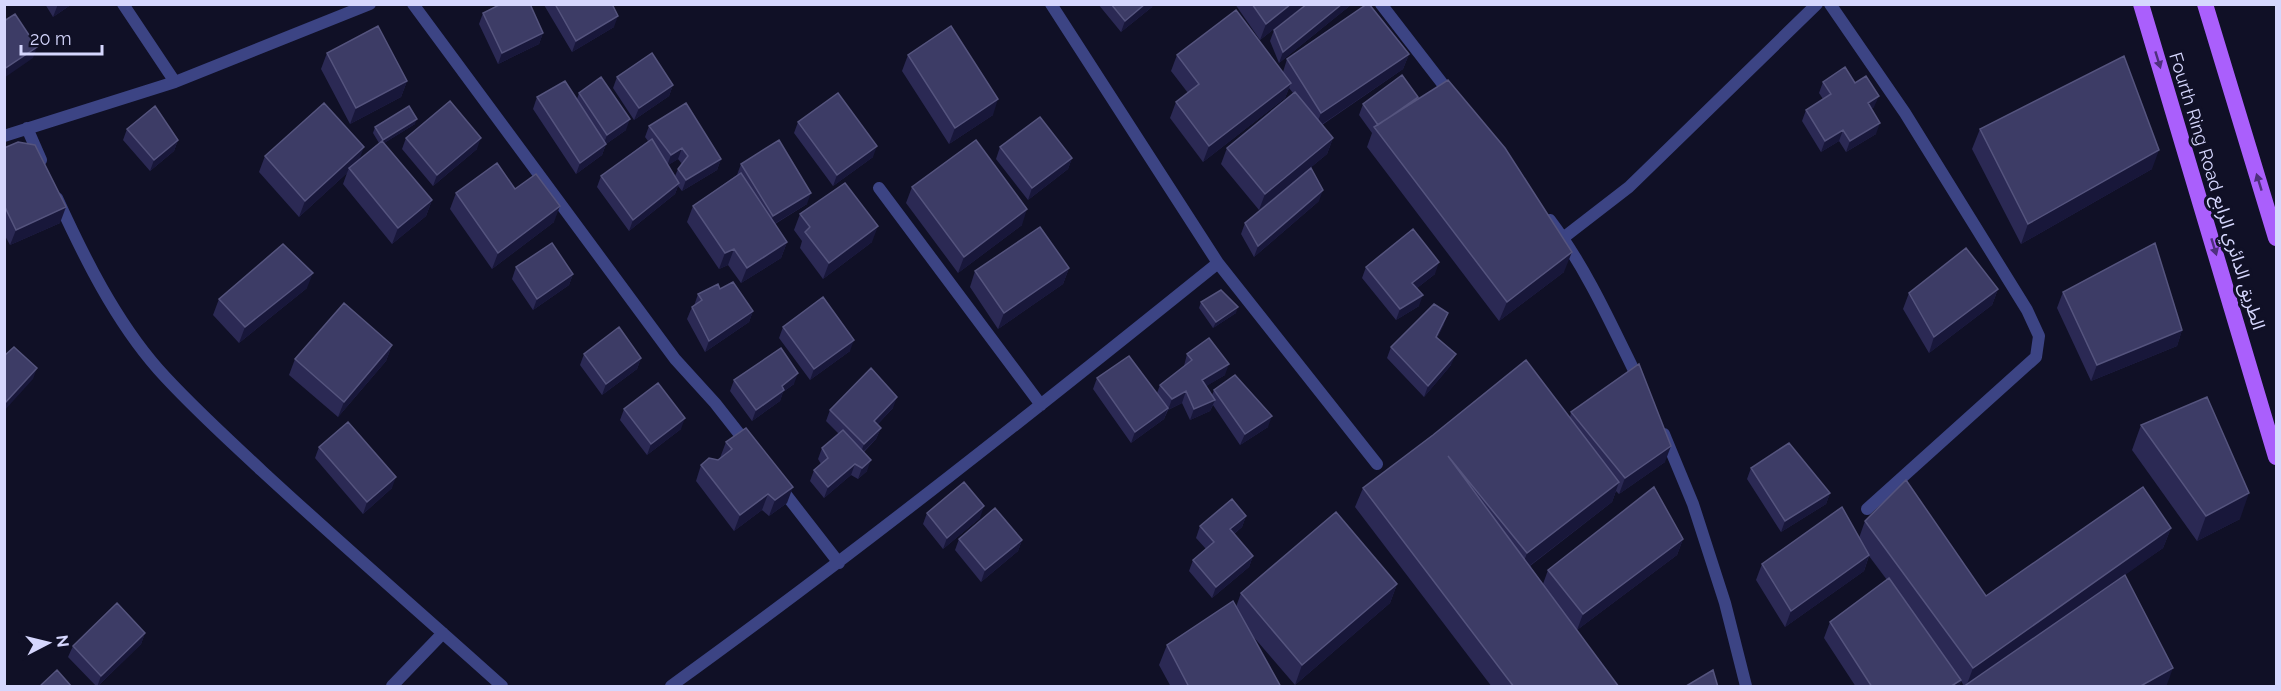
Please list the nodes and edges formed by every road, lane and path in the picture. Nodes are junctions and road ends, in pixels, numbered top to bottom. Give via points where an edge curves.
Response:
1 (123, 4) edge
2 (370, 4) edge
3 (413, 4) edge
4 (1051, 4) edge
5 (1381, 4) edge
6 (1817, 4) edge
7 (1830, 4) edge
8 (2141, 4) edge
9 (2205, 4) edge
10 (175, 82) junction
11 (1461, 107) edge
12 (27, 128) junction
13 (4, 136) edge
14 (879, 188) dead end
15 (1541, 210) edge
16 (1563, 238) junction
17 (2277, 238) edge
18 (1218, 263) junction
19 (1646, 395) edge
20 (1041, 405) junction
21 (1660, 426) edge
22 (2277, 457) edge
23 (759, 460) edge
24 (1377, 464) dead end
25 (773, 478) edge
26 (1867, 509) dead end
27 (839, 563) junction
28 (443, 633) junction
29 (392, 687) edge
30 (502, 687) edge
31 (671, 687) edge
32 (1746, 687) edge

1 - 10 street
2 - 10 street
3 - 23 street via 675,359
4 - 18 street
5 - 11 street
6 - 16 street via 1629,187
7 - 26 street via 1905,113 2027,310 2039,336 2036,357
8 -> 22 main road, Fourth Ring Road الطريق الدائري الرابع
17 -> 9 main road
10 - 12 street
12 - 13 street
12 - 28 street via 79,246 120,318 157,368 323,528
14 - 20 street
15 - 16 street
16 - 19 street
18 - 20 street
18 - 24 street
20 - 27 street
21 - 32 street via 1693,504 1725,603
25 - 27 street
27 - 31 street
28 - 29 street
28 - 30 street

